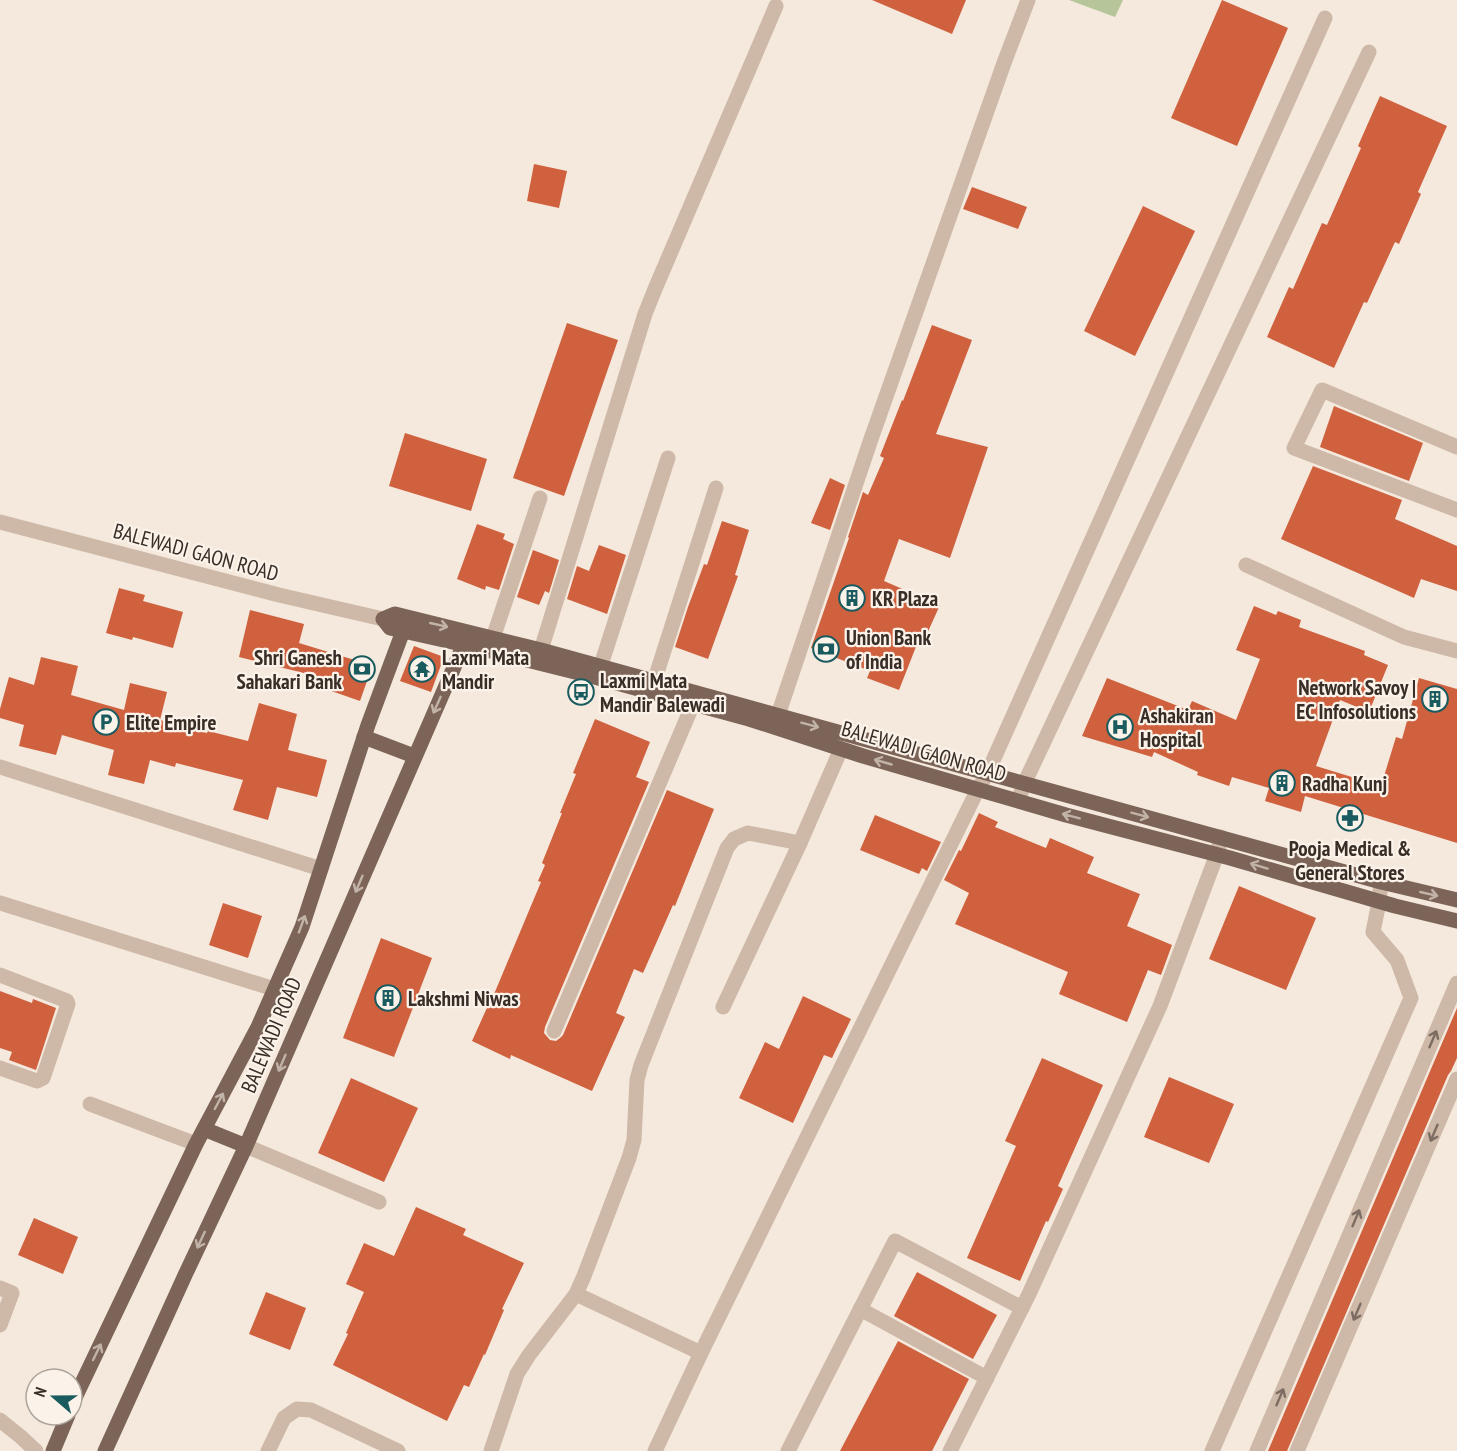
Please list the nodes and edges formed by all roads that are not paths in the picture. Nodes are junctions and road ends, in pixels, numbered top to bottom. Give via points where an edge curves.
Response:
1 (1028, 0) edge
2 (776, 6) dead end
3 (1325, 18) dead end
4 (1369, 52) dead end
5 (1457, 447) edge
6 (668, 458) dead end
7 (716, 488) dead end
8 (540, 498) dead end
9 (1457, 510) edge
10 (0, 522) edge
11 (1246, 566) dead end
12 (383, 618) joint
13 (404, 624) junction
14 (466, 638) junction
15 (493, 638) junction
16 (541, 651) junction
17 (1457, 651) edge
18 (600, 668) junction
19 (654, 682) junction
20 (693, 704) junction
21 (776, 722) junction
22 (364, 737) junction
23 (841, 749) junction
24 (414, 756) junction
25 (0, 767) edge
26 (987, 774) junction
27 (1024, 784) junction
28 (978, 789) junction
29 (1018, 801) junction
30 (1221, 837) junction
31 (800, 843) junction
32 (1217, 854) junction
33 (321, 868) junction
34 (1381, 882) junction
35 (1457, 900) edge
36 (1379, 902) junction
37 (0, 903) edge
38 (1456, 919) edge
39 (0, 975) edge
40 (1457, 983) edge
41 (274, 989) junction
42 (723, 1007) dead end
43 (554, 1031) dead end
44 (0, 1068) edge
45 (1457, 1079) edge
46 (90, 1104) dead end
47 (204, 1129) junction
48 (196, 1144) junction
49 (246, 1146) junction
50 (379, 1202) dead end
51 (0, 1288) edge
52 (576, 1294) junction
53 (1022, 1308) junction
54 (860, 1309) junction
55 (0, 1325) edge
56 (701, 1353) junction
57 (987, 1378) junction
58 (84, 1379) edge
59 (0, 1420) edge
60 (63, 1427) edge
61 (36, 1451) edge
62 (53, 1451) edge
63 (105, 1451) edge
64 (268, 1451) edge
65 (398, 1451) edge
66 (491, 1451) edge
67 (655, 1451) edge
68 (788, 1451) edge
69 (950, 1451) edge
70 (1212, 1451) edge
71 (1257, 1451) edge
72 (1297, 1451) edge

1 - 21 street via 871,439
2 - 16 street via 645,314
3 - 26 street
4 - 27 street
5 - 9 street via 1322,390 1294,448
6 - 18 street
7 - 19 street
8 - 15 street
10 - 12 street, BALEWADI GAON ROAD
11 - 17 street via 1404,637
12 - 13 main road, BALEWADI GAON ROAD via 395,615
13 - 14 main road, BALEWADI GAON ROAD
13 - 22 main road, BALEWADI ROAD
14 - 15 main road, BALEWADI GAON ROAD
14 - 20 main road, BALEWADI GAON ROAD
14 -> 24 main road, BALEWADI ROAD
15 - 16 main road, BALEWADI GAON ROAD
16 - 18 main road, BALEWADI GAON ROAD
18 - 19 main road, BALEWADI GAON ROAD
19 - 21 main road, BALEWADI GAON ROAD via 739,704
20 - 21 main road, BALEWADI GAON ROAD
20 - 43 street
21 - 23 main road, BALEWADI GAON ROAD
21 -> 26 main road, BALEWADI GAON ROAD
22 - 24 main road
22 - 33 main road, BALEWADI ROAD
28 -> 23 main road, BALEWADI GAON ROAD
23 - 31 street
24 -> 49 main road, BALEWADI ROAD
25 - 33 street
26 - 27 main road, BALEWADI GAON ROAD
26 - 28 street
27 - 29 street
27 -> 30 main road, BALEWADI GAON ROAD
28 - 29 main road, BALEWADI GAON ROAD
28 - 56 street
32 -> 29 main road, BALEWADI GAON ROAD
30 - 32 street
30 - 34 main road, BALEWADI GAON ROAD
31 - 42 street
31 - 52 street via 748,833 734,839 727,848 641,1065 629,1158
36 -> 32 main road, BALEWADI GAON ROAD
32 - 53 street via 1160,1006
41 -> 33 main road, BALEWADI ROAD via 302,927
34 -> 35 main road, BALEWADI GAON ROAD
34 - 36 street
36 - 38 main road, BALEWADI GAON ROAD
36 - 70 street via 1372,933 1397,960 1411,998
37 - 41 street
39 - 44 street via 68,1003 43,1078 37,1081
71 -> 40 street
47 -> 41 main road, BALEWADI ROAD
45 -> 72 street
46 - 48 street
47 - 48 main road, BALEWADI ROAD
47 - 49 main road
58 -> 48 main road, BALEWADI ROAD
49 - 50 street
49 -> 63 main road, BALEWADI ROAD
51 - 55 street via 12,1293
52 - 56 street
52 - 66 street via 517,1374
53 - 54 street via 895,1241
53 - 57 street
54 - 57 street
54 - 68 street
56 - 67 street
57 - 69 street
59 - 61 street
60 - 62 main road
64 - 65 street via 284,1418 297,1409 312,1410

